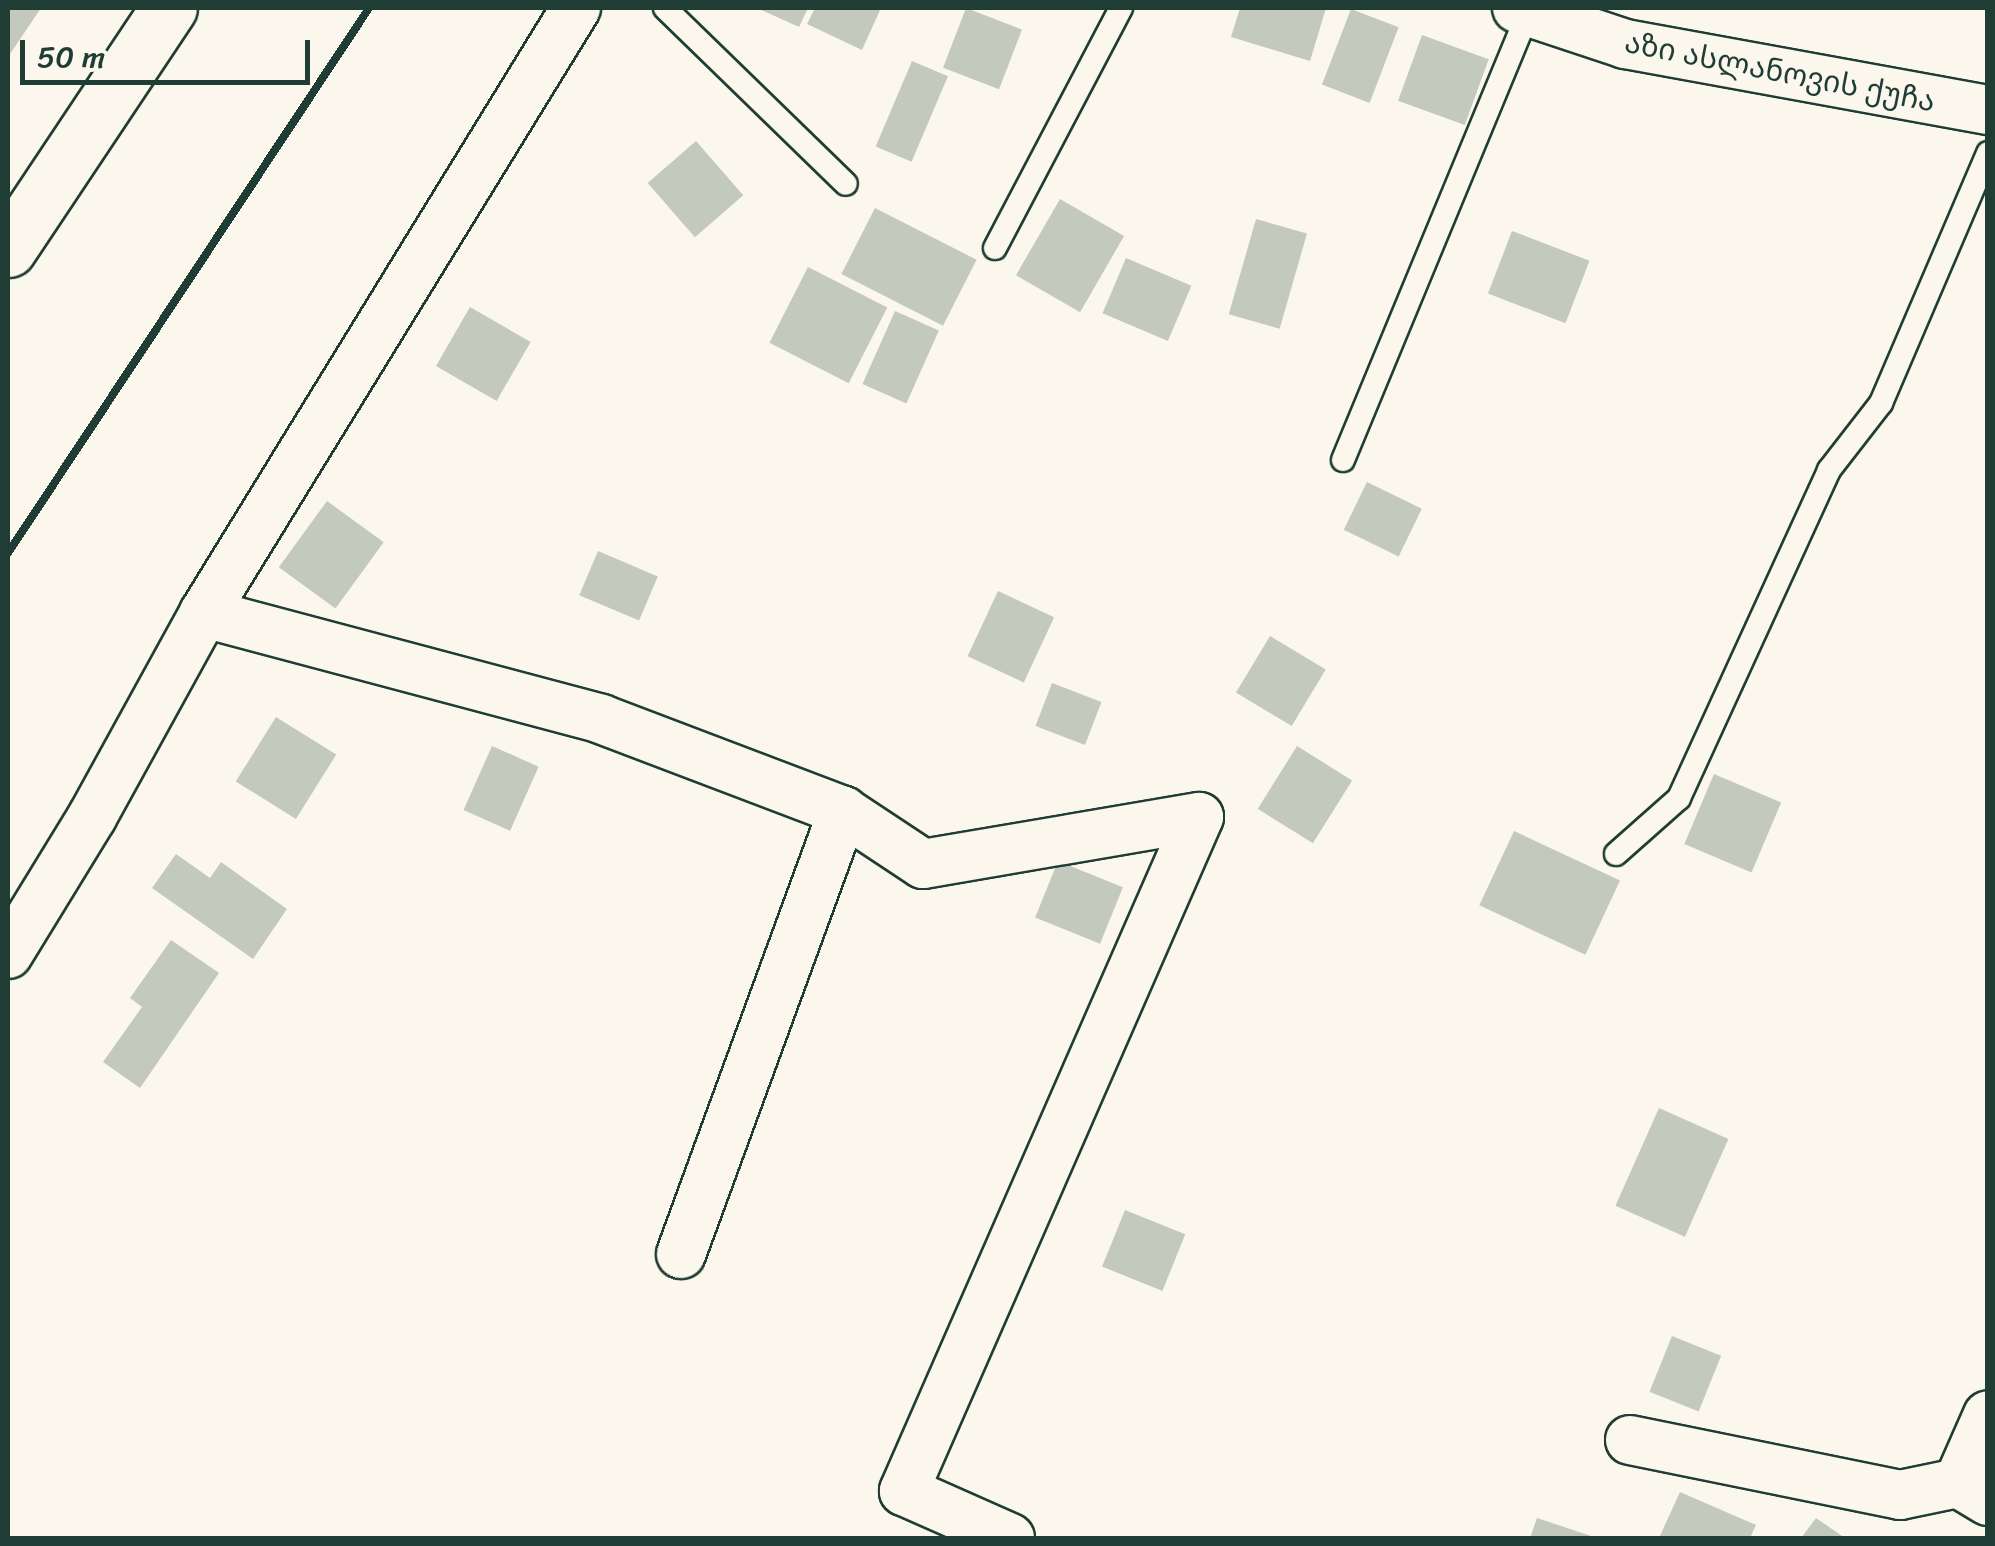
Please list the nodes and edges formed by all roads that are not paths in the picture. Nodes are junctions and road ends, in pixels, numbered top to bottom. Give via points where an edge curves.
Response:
1 (169, 8) edge
2 (576, 8) edge
3 (665, 8) edge
4 (1122, 8) edge
5 (1523, 10) edge
6 (1988, 110) edge
7 (1988, 153) edge
8 (846, 184) dead end
9 (995, 248) dead end
10 (8, 249) edge
11 (1343, 460) dead end
12 (204, 613) junction
13 (843, 811) junction
14 (1616, 854) dead end
15 (8, 954) edge
16 (681, 1254) dead end
17 (1988, 1415) edge
18 (1630, 1440) dead end
19 (1973, 1492) edge
20 (1010, 1538) edge

1 - 10 highway
2 - 12 street
3 - 8 lane
4 - 9 lane
5 - 6 street, აზი ასლანოვის ქუჩა via 1625,44
5 - 11 lane
7 - 14 lane via 1881,403 1829,470 1679,798
12 - 13 street via 601,719
12 - 15 street
13 - 16 street
13 - 20 street via 923,864 1199,817 904,1492
17 - 19 street
18 - 19 street via 1900,1495

